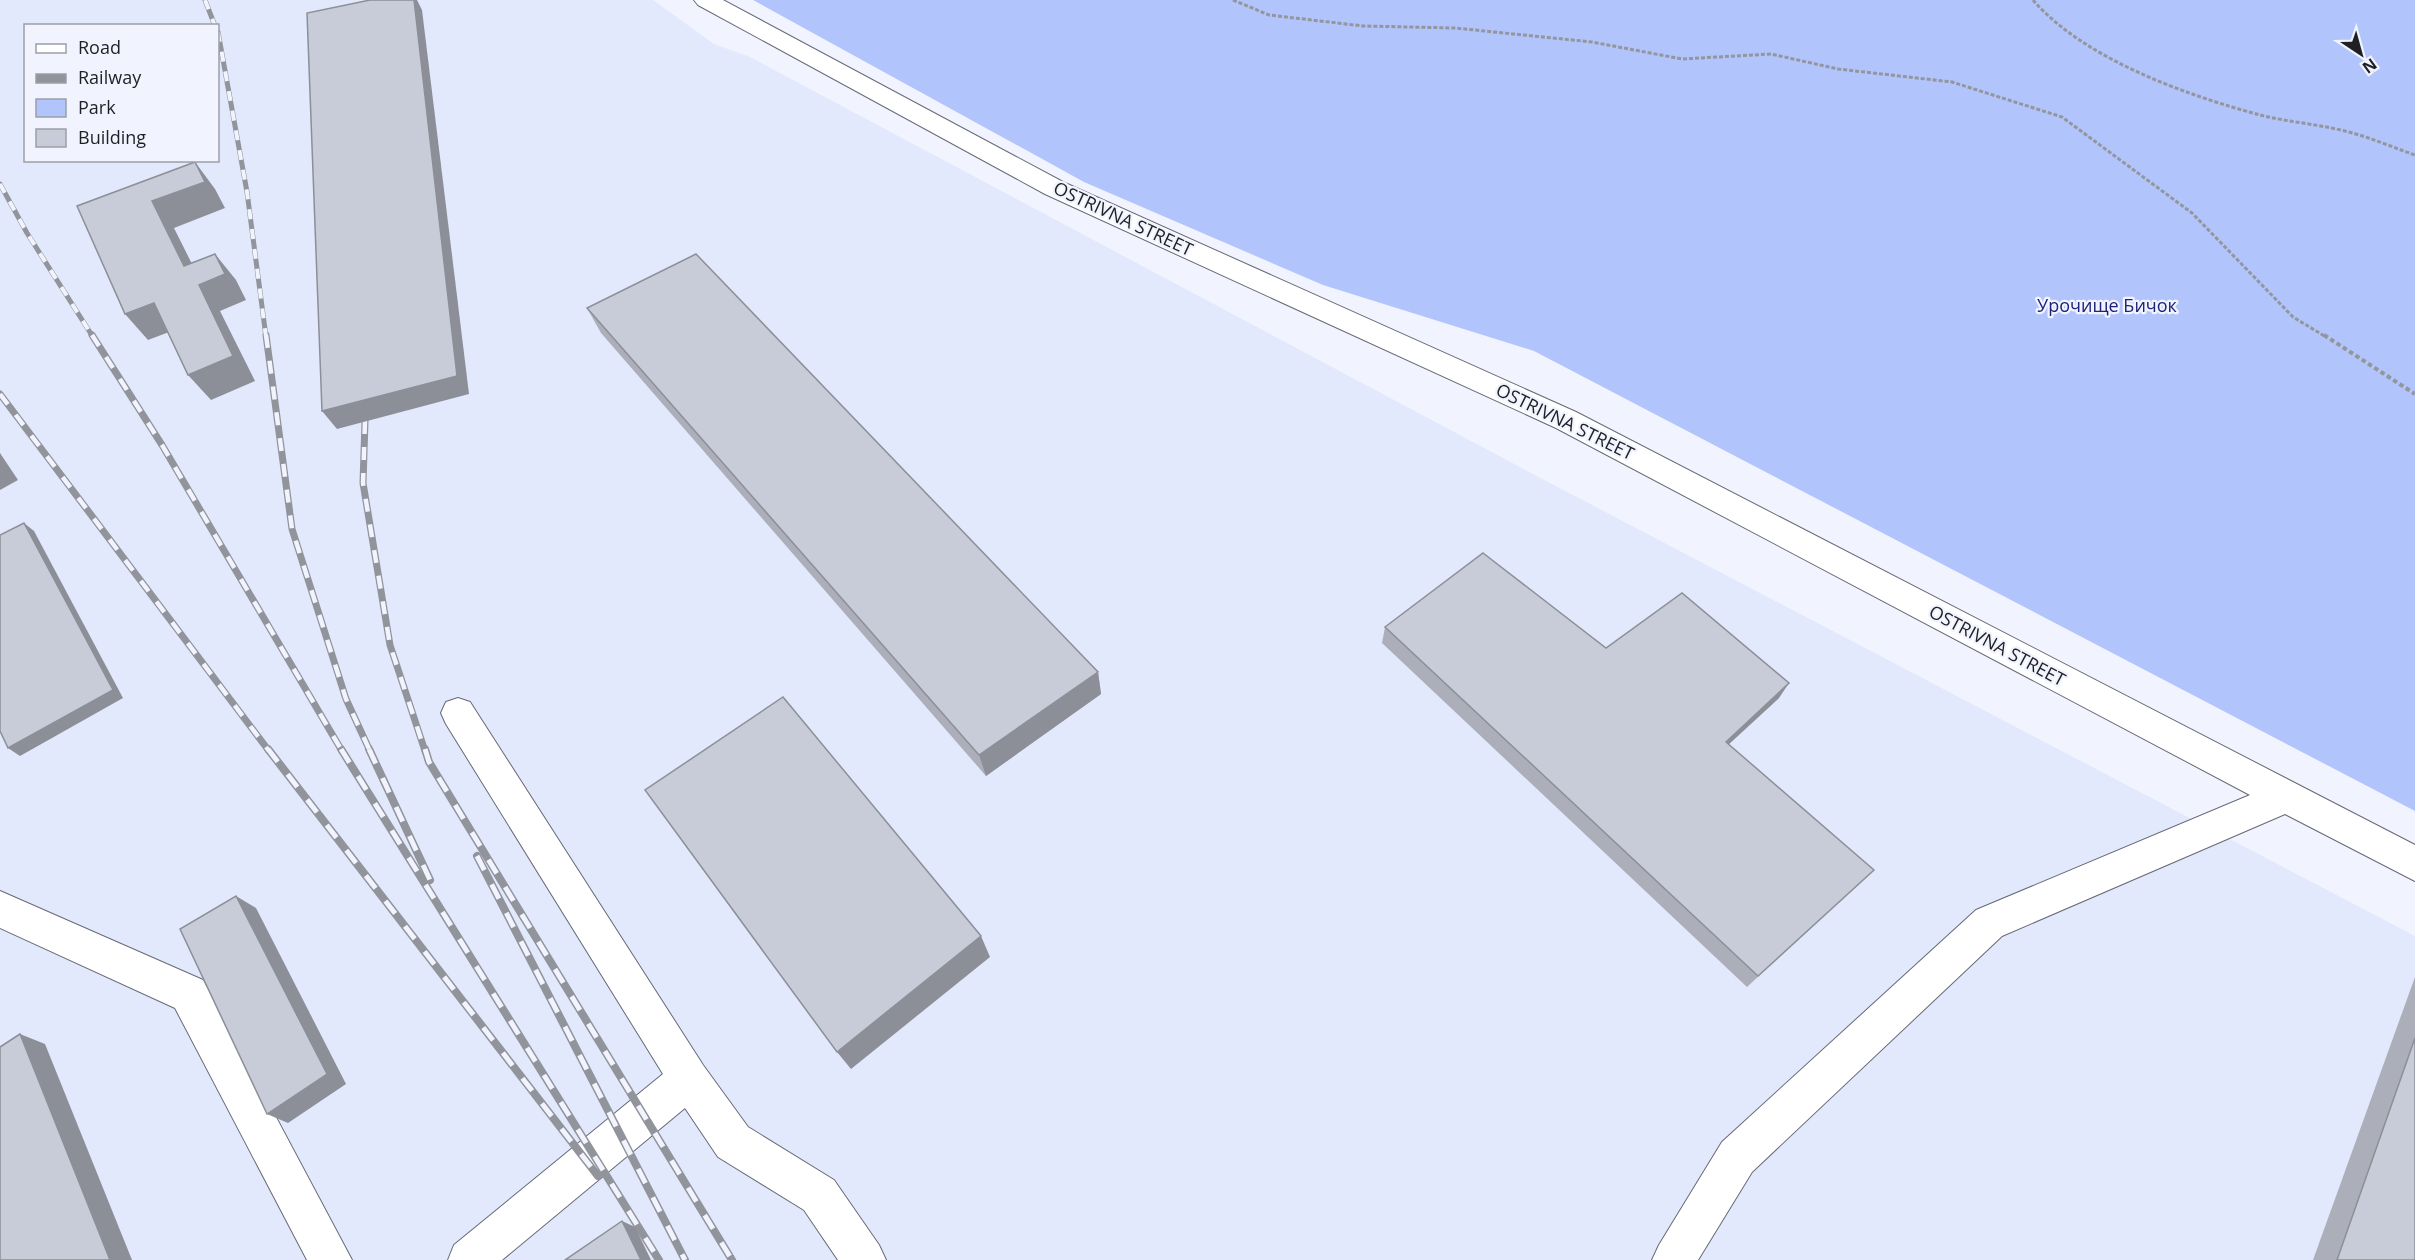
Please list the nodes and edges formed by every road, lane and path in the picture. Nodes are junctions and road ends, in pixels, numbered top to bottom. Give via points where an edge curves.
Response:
1 (706, 0) edge
2 (1233, 0) edge
3 (2033, 0) edge
4 (2415, 155) edge
5 (2415, 394) edge
6 (458, 713) dead end
7 (2286, 797) junction
8 (2415, 864) edge
9 (0, 909) edge
10 (689, 1079) junction
11 (330, 1260) edge
12 (469, 1260) edge
13 (864, 1260) edge
14 (1674, 1260) edge

1 - 7 street, OSTRIVNA STREET via 1054,188 1566,420
2 - 5 path via 1269,15 1363,26 1455,28 1581,41 1682,59 1771,54 1838,69 1952,82 2062,117 2192,213 2293,317
3 - 4 path via 2071,36 2169,84 2261,115 2338,129
6 - 10 street
7 - 8 street, OSTRIVNA STREET
7 - 14 street via 1989,923 1737,1157
9 - 11 street via 189,994
10 - 12 street
10 - 13 street via 734,1142 819,1195

